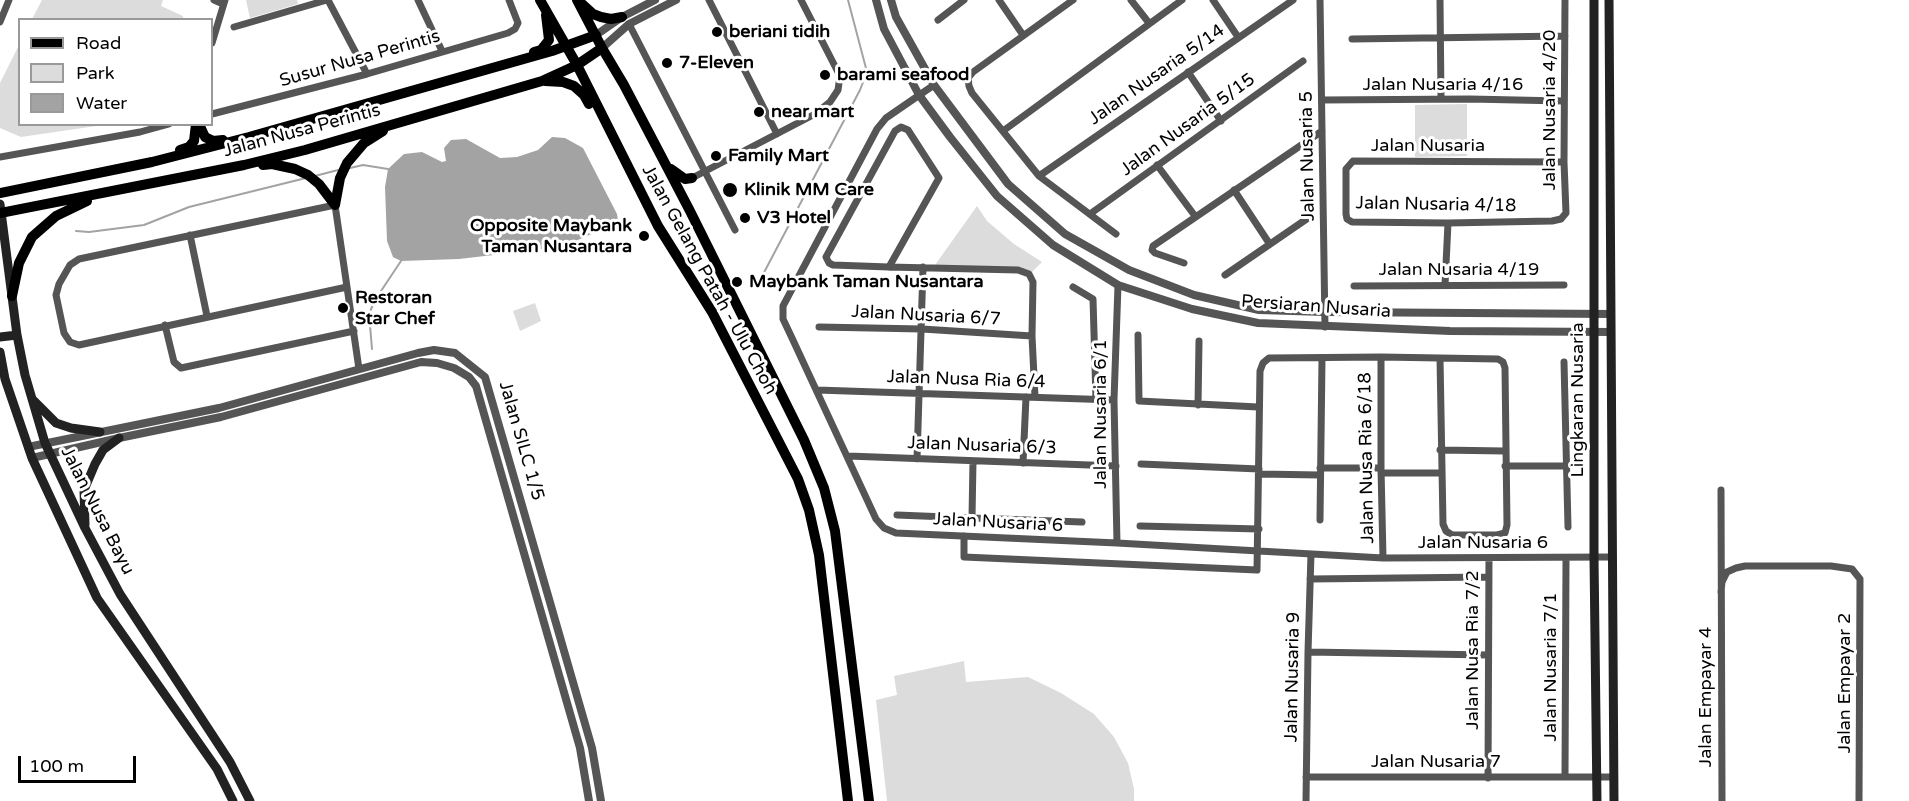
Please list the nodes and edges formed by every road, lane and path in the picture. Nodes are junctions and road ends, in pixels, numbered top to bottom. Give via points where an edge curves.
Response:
1 (9, 0) edge
2 (214, 0) edge
3 (327, 0) edge
4 (418, 0) edge
5 (509, 0) edge
6 (577, 0) edge
7 (655, 0) edge
8 (676, 0) edge
9 (709, 0) edge
10 (801, 0) edge
11 (876, 0) edge
12 (891, 0) edge
13 (964, 0) edge
14 (999, 0) edge
15 (1073, 0) edge
16 (1131, 0) edge
17 (1182, 0) edge
18 (1213, 0) edge
19 (1293, 0) edge
20 (1320, 0) edge
21 (1440, 0) edge
22 (1564, 0) edge
23 (1594, 0) edge
24 (1609, 0) edge
25 (224, 2) edge
26 (543, 5) edge
27 (626, 20) junction
28 (938, 20) dead end
29 (0, 22) edge
30 (1149, 23) junction
31 (234, 27) dead end
32 (596, 35) junction
33 (1023, 35) junction
34 (1566, 36) junction
35 (1238, 37) junction
36 (1441, 38) junction
37 (1352, 39) dead end
38 (213, 40) edge
39 (567, 46) junction
40 (602, 48) junction
41 (442, 51) junction
42 (1303, 61) dead end
43 (509, 62) junction
44 (577, 65) junction
45 (1188, 72) junction
46 (367, 74) junction
47 (542, 81) junction
48 (934, 86) junction
49 (919, 95) junction
50 (1440, 99) junction
51 (1322, 100) junction
52 (1563, 101) junction
53 (213, 114) edge
54 (1221, 121) junction
55 (393, 124) junction
56 (162, 126) edge
57 (198, 126) edge
58 (199, 126) edge
59 (1003, 131) junction
60 (1322, 131) junction
61 (777, 134) junction
62 (249, 137) junction
63 (620, 152) junction
64 (0, 157) edge
65 (662, 157) junction
66 (152, 162) junction
67 (1564, 162) junction
68 (244, 165) junction
69 (1157, 165) junction
70 (704, 172) junction
71 (1039, 176) junction
72 (692, 178) junction
73 (133, 188) junction
74 (1234, 190) junction
75 (0, 193) edge
76 (335, 205) junction
77 (0, 210) edge
78 (690, 211) junction
79 (1090, 214) junction
80 (1195, 216) junction
81 (1311, 216) dead end
82 (1347, 219) joint
83 (1562, 219) joint
84 (1448, 223) junction
85 (735, 230) dead end
86 (1116, 234) dead end
87 (190, 235) junction
88 (1269, 243) junction
89 (1184, 263) dead end
90 (889, 267) junction
91 (923, 267) junction
92 (1225, 274) dead end
93 (1118, 285) junction
94 (1445, 285) junction
95 (1564, 285) dead end
96 (1354, 286) dead end
97 (346, 287) junction
98 (1073, 287) dead end
99 (12, 296) junction
100 (1325, 312) junction
101 (1595, 315) junction
102 (1611, 315) junction
103 (207, 316) junction
104 (165, 325) junction
105 (819, 327) dead end
106 (1325, 327) junction
107 (922, 329) junction
108 (354, 331) junction
109 (1611, 332) junction
110 (1595, 333) junction
111 (17, 335) junction
112 (1138, 335) dead end
113 (1032, 336) junction
114 (0, 337) edge
115 (1199, 341) dead end
116 (0, 352) edge
117 (1381, 357) junction
118 (1440, 358) junction
119 (1322, 359) junction
120 (1564, 362) dead end
121 (359, 369) junction
122 (25, 375) junction
123 (5, 379) junction
124 (817, 390) junction
125 (920, 393) junction
126 (1026, 397) junction
127 (31, 398) junction
128 (1035, 398) junction
129 (1096, 400) junction
130 (1114, 400) junction
131 (1198, 405) junction
132 (1258, 407) junction
133 (100, 432) junction
134 (119, 438) junction
135 (45, 443) junction
136 (28, 447) junction
137 (1440, 450) junction
138 (1505, 451) junction
139 (49, 454) junction
140 (848, 456) junction
141 (32, 458) junction
142 (917, 459) junction
143 (973, 461) junction
144 (1023, 463) junction
145 (1141, 464) dead end
146 (1116, 466) junction
147 (1505, 466) junction
148 (1567, 466) junction
149 (1320, 471) junction
150 (1381, 471) junction
151 (1259, 472) junction
152 (1440, 473) junction
153 (1721, 490) dead end
154 (897, 515) dead end
155 (972, 518) junction
156 (1320, 520) dead end
157 (1082, 522) dead end
158 (1140, 526) dead end
159 (1568, 527) dead end
160 (85, 528) junction
161 (1259, 529) junction
162 (964, 536) junction
163 (1117, 543) junction
164 (1257, 551) junction
165 (1311, 554) junction
166 (1594, 557) junction
167 (1612, 557) junction
168 (1383, 558) junction
169 (1489, 558) junction
170 (1566, 559) junction
171 (1488, 577) junction
172 (1310, 579) junction
173 (1721, 592) junction
174 (1308, 652) junction
175 (1488, 655) junction
176 (1566, 776) junction
177 (1306, 777) junction
178 (1596, 777) junction
179 (1614, 777) junction
180 (1488, 778) junction
181 (233, 801) edge
182 (250, 801) edge
183 (590, 801) edge
184 (601, 801) edge
185 (848, 801) edge
186 (868, 801) edge
187 (1306, 801) edge
188 (1597, 801) edge
189 (1614, 801) edge
190 (1722, 801) edge
191 (1859, 801) edge

1 - 29 street
2 - 25 street
3 - 31 street
3 - 46 street
4 - 41 street
5 - 41 street, Susur Nusa Perintis via 517,16 516,29
6 - 27 main road via 593,14
6 - 32 main road, Jalan Gelang Patah - Ulu Choh
7 - 27 street
8 - 27 street
9 - 61 street
10 - 61 street via 840,75 838,90 815,114
11 - 49 street, Persiaran Nusaria via 884,29
12 - 48 street, Persiaran Nusaria via 896,17
13 - 28 street
14 - 33 street
15 - 33 street
16 - 30 street
17 - 30 street
18 - 35 street
19 - 35 street, Jalan Nusaria 5/14
20 - 51 street, Jalan Nusaria 5
21 - 36 street
22 - 34 street, Jalan Nusaria 4/20
23 - 101 main road, Lingkaran Nusaria
24 - 102 main road, Lingkaran Nusaria
25 - 38 street
26 - 39 main road, Jalan Gelang Patah - Ulu Choh
26 - 43 main road via 549,40 541,50
27 - 32 street
27 - 40 street
27 - 70 street
30 - 59 street
32 - 39 main road, Jalan Nusa Perintis
32 - 40 main road, Jalan Gelang Patah - Ulu Choh
33 - 59 street via 968,78 972,93
34 - 36 street
34 - 52 street, Jalan Nusaria 4/20
35 - 45 street, Jalan Nusaria 5/14
36 - 37 street
36 - 50 street
39 - 43 main road, Jalan Nusa Perintis
39 - 44 main road, Jalan Gelang Patah - Ulu Choh
40 - 44 main road, Jalan Nusa Perintis
40 - 65 main road, Jalan Gelang Patah - Ulu Choh
41 - 46 street, Susur Nusa Perintis
42 - 54 street, Jalan Nusaria 5/15
43 - 62 main road, Jalan Nusa Perintis
44 - 47 main road, Jalan Nusa Perintis
44 - 63 main road, Jalan Gelang Patah - Ulu Choh
45 - 54 street
45 - 71 street, Jalan Nusaria 5/14
46 - 53 street, Susur Nusa Perintis
47 - 55 main road, Jalan Nusa Perintis
47 - 63 main road via 563,82 584,95
48 - 49 street, Jalan Nusaria 6
48 - 100 street, Persiaran Nusaria via 1008,184 1065,234 1129,270 1194,295 1259,310
49 - 93 street, Persiaran Nusaria via 997,195 1053,245
49 - 124 street, Jalan Nusaria 6 via 877,129 783,306 783,319
50 - 51 street, Jalan Nusaria 4/16
50 - 52 street, Jalan Nusaria 4/16
51 - 60 street, Jalan Nusaria 5
52 - 67 street, Jalan Nusaria 4/20
54 - 69 street, Jalan Nusaria 5/15
55 - 68 main road, Jalan Nusa Perintis
55 - 76 main road via 364,143 347,162
56 - 64 street
57 - 66 main road via 189,147
58 - 62 main road via 213,141
59 - 71 street
60 - 74 street
60 - 100 street, Jalan Nusaria 5
61 - 70 street
62 - 66 main road, Jalan Nusa Perintis
63 - 185 main road, Jalan Gelang Patah - Ulu Choh via 658,226 712,312 810,510
65 - 72 main road via 679,176
65 - 78 main road, Jalan Gelang Patah - Ulu Choh
66 - 75 main road, Jalan Nusa Perintis
67 - 82 street, Jalan Nusaria via 1353,161 1346,169
67 - 83 street, Jalan Nusaria 4/20 via 1566,213
68 - 73 main road, Jalan Nusa Perintis
68 - 76 main road via 272,164 295,169 319,184
69 - 79 street, Jalan Nusaria 5/15
69 - 80 street
70 - 72 street
70 - 85 street
71 - 79 street
72 - 78 main road via 685,189
73 - 77 main road, Jalan Nusa Perintis
73 - 99 main road via 82,203 56,216 32,237 19,262
74 - 80 street
74 - 88 street
76 - 87 street
76 - 97 street
77 - 99 main road, Jalan Nusa Bayu
78 - 186 main road, Jalan Gelang Patah - Ulu Choh via 824,488 835,531
79 - 86 street
80 - 89 street via 1152,246 1155,253
81 - 88 street
82 - 84 street, Jalan Nusaria 4/18
83 - 84 street, Jalan Nusaria 4/18
84 - 94 street
87 - 103 street
87 - 104 street via 79,259 70,265 56,290 64,333 70,342 79,345
88 - 92 street
90 - 90 street via 833,265 826,257 895,130 901,127 908,130 939,178
90 - 91 street
91 - 107 street
91 - 113 street via 1018,270 1029,274 1033,282
93 - 106 street, Persiaran Nusaria via 1192,309 1258,323
93 - 130 street, Jalan Nusaria 6/1
94 - 95 street, Jalan Nusaria 4/19
94 - 96 street, Jalan Nusaria 4/19
97 - 103 street
97 - 108 street
98 - 129 street via 1094,299
99 - 111 main road, Jalan Nusa Bayu
100 - 101 street, Persiaran Nusaria
100 - 106 street
101 - 102 street, Persiaran Nusaria
101 - 110 main road, Lingkaran Nusaria
102 - 109 main road, Lingkaran Nusaria
103 - 104 street
104 - 108 street via 174,362 180,368
105 - 107 street, Jalan Nusaria 6/7
106 - 110 street, Persiaran Nusaria
107 - 113 street, Jalan Nusaria 6/7
107 - 125 street
108 - 121 street
109 - 110 street, Persiaran Nusaria
109 - 167 main road, Lingkaran Nusaria
110 - 166 main road, Lingkaran Nusaria
111 - 114 main road
111 - 122 main road, Jalan Nusa Bayu
112 - 131 street via 1139,401
113 - 128 street
115 - 131 street
116 - 123 main road, Jalan Nusa Bayu
117 - 118 street
117 - 119 street
117 - 150 street, Jalan Nusa Ria 6/18
118 - 137 street
118 - 138 street via 1503,362
119 - 132 street via 1269,358 1260,371
119 - 149 street
120 - 148 street
121 - 133 street, Jalan SILC 1/5 via 219,408
121 - 184 street, Jalan SILC 1/5 via 434,350 455,353 485,377 592,748
122 - 123 main road
122 - 127 main road, Jalan Nusa Bayu
123 - 136 main road, Jalan Nusa Bayu
124 - 125 street, Jalan Nusa Ria 6/4
124 - 140 street, Jalan Nusaria 6
125 - 126 street, Jalan Nusa Ria 6/4
125 - 142 street
126 - 128 street, Jalan Nusa Ria 6/4
126 - 144 street
127 - 133 main road via 56,423
127 - 135 main road, Jalan Nusa Bayu
128 - 129 street, Jalan Nusa Ria 6/4
129 - 130 street, Jalan Nusa Ria 6/4
130 - 146 street, Jalan Nusaria 6/1
131 - 132 street
132 - 151 street
133 - 135 street, Jalan SILC 1/5
134 - 139 street, Jalan SILC 1/5
134 - 160 main road via 103,450 84,490
134 - 183 street, Jalan SILC 1/5 via 221,417 421,362 454,368 469,377 476,386 574,726
135 - 136 street, Jalan SILC 1/5
135 - 139 main road, Jalan Nusa Bayu
136 - 141 main road, Jalan Nusa Bayu
137 - 138 street
137 - 152 street
138 - 147 street
139 - 141 street, Jalan SILC 1/5
139 - 160 main road, Jalan Nusa Bayu
140 - 142 street, Jalan Nusaria 6/3
140 - 162 street, Jalan Nusaria 6 via 876,519 884,528 896,533
141 - 181 main road, Jalan Nusa Bayu via 97,598 217,769
142 - 143 street, Jalan Nusaria 6/3
143 - 144 street, Jalan Nusaria 6/3
143 - 155 street
144 - 146 street, Jalan Nusaria 6/3
145 - 151 street
146 - 163 street, Jalan Nusaria 6/1
147 - 148 street
147 - 152 street via 1507,525 1505,532 1497,535 1452,535 1446,531
148 - 159 street
149 - 150 street
149 - 151 street
149 - 156 street
150 - 152 street
150 - 168 street, Jalan Nusa Ria 6/18
151 - 161 street
153 - 173 street, Jalan Empayar 4
154 - 155 street
155 - 157 street
158 - 161 street
160 - 182 main road, Jalan Nusa Bayu via 120,594 230,762
161 - 164 street
162 - 163 street, Jalan Nusaria 6
162 - 164 street via 964,557 1257,570
163 - 164 street, Jalan Nusaria 6
164 - 165 street, Jalan Nusaria 6
165 - 168 street, Jalan Nusaria 6
165 - 172 street, Jalan Nusaria 9
166 - 167 street, Jalan Nusaria 6
166 - 170 street, Jalan Nusaria 6
166 - 178 main road, Lingkaran Nusaria
167 - 179 main road, Lingkaran Nusaria
168 - 169 street, Jalan Nusaria 6
169 - 170 street, Jalan Nusaria 6
169 - 171 street, Jalan Nusa Ria 7/2
170 - 176 street, Jalan Nusaria 7/1
171 - 172 street
171 - 175 street, Jalan Nusa Ria 7/2
172 - 174 street, Jalan Nusaria 9
173 - 190 street, Jalan Empayar 4
173 - 191 street, Jalan Empayar 2 via 1727,572 1736,568 1831,566 1852,568 1860,579
174 - 175 street
174 - 177 street, Jalan Nusaria 9
175 - 180 street, Jalan Nusa Ria 7/2
176 - 178 street, Jalan Nusaria 7
176 - 180 street, Jalan Nusaria 7
177 - 180 street, Jalan Nusaria 7
177 - 187 street, Jalan Nusaria 9
178 - 179 street, Jalan Nusaria 7
178 - 188 main road, Lingkaran Nusaria
179 - 189 main road, Lingkaran Nusaria

